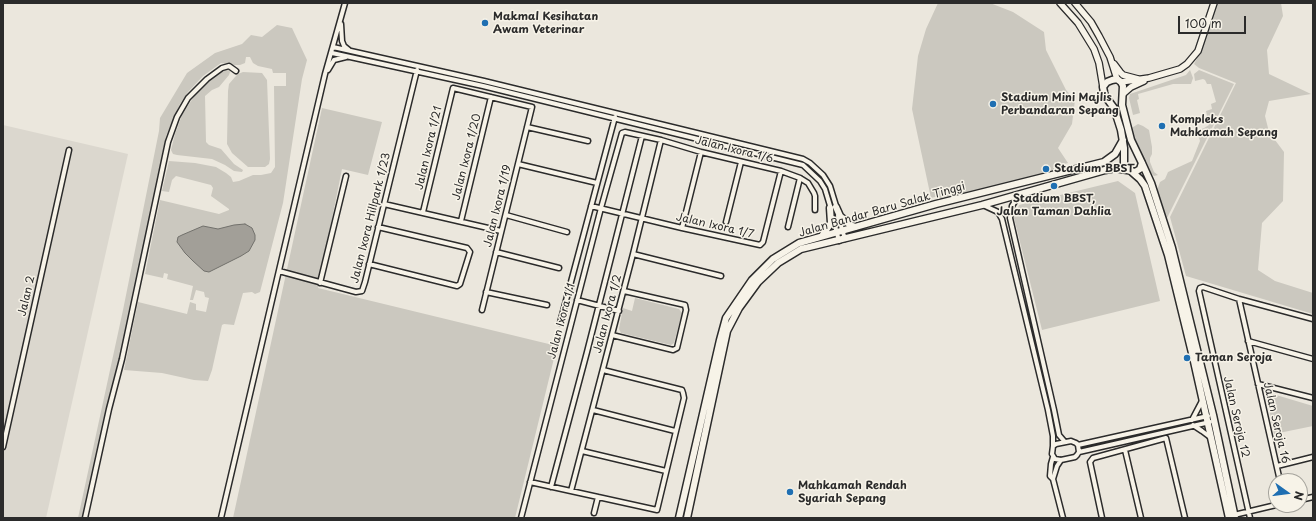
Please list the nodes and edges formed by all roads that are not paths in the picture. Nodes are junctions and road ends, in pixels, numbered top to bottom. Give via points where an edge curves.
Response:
1 (345, 3) edge
2 (1060, 3) edge
3 (1075, 3) edge
4 (1214, 3) edge
5 (341, 20) junction
6 (334, 47) junction
7 (350, 50) junction
8 (332, 53) junction
9 (348, 56) junction
10 (1110, 57) junction
11 (418, 66) junction
12 (236, 71) dead end
13 (416, 71) junction
14 (325, 74) junction
15 (1149, 78) junction
16 (1140, 79) junction
17 (1119, 80) junction
18 (1103, 87) junction
19 (1123, 94) junction
20 (491, 97) junction
21 (616, 113) junction
22 (614, 118) junction
23 (527, 127) junction
24 (625, 132) joint
25 (642, 136) junction
26 (661, 140) junction
27 (1123, 140) junction
28 (588, 141) dead end
29 (69, 150) dead end
30 (701, 152) junction
31 (741, 162) junction
32 (1142, 163) junction
33 (518, 164) junction
34 (781, 171) junction
35 (1129, 171) junction
36 (346, 176) dead end
37 (800, 178) junction
38 (597, 183) junction
39 (830, 186) junction
40 (825, 189) junction
41 (1020, 193) junction
42 (384, 204) junction
43 (936, 204) junction
44 (982, 205) junction
45 (591, 206) junction
46 (601, 208) junction
47 (833, 208) junction
48 (815, 210) dead end
49 (423, 212) junction
50 (622, 213) junction
51 (506, 215) junction
52 (939, 216) junction
53 (642, 218) junction
54 (461, 221) junction
55 (726, 222) dead end
56 (378, 227) junction
57 (788, 227) dead end
58 (856, 227) junction
59 (682, 228) junction
60 (501, 231) junction
61 (840, 231) junction
62 (567, 232) dead end
63 (822, 236) junction
64 (842, 240) junction
65 (496, 252) junction
66 (633, 254) junction
67 (369, 264) junction
68 (559, 268) dead end
69 (279, 272) junction
70 (721, 276) dead end
71 (320, 283) junction
72 (624, 291) junction
73 (486, 292) junction
74 (1239, 299) junction
75 (577, 300) junction
76 (547, 305) dead end
77 (599, 306) junction
78 (482, 310) dead end
79 (619, 311) junction
80 (1313, 319) edge
81 (560, 323) dead end
82 (612, 336) junction
83 (1248, 341) junction
84 (1313, 358) edge
85 (603, 370) junction
86 (1258, 384) junction
87 (1313, 398) edge
88 (1202, 401) junction
89 (593, 410) junction
90 (1213, 418) junction
91 (1192, 420) junction
92 (1206, 420) junction
93 (1193, 425) junction
94 (675, 431) junction
95 (1210, 437) junction
96 (1065, 442) junction
97 (1078, 445) junction
98 (1054, 446) junction
99 (3, 447) edge
100 (1125, 450) junction
101 (582, 451) junction
102 (1079, 452) junction
103 (1313, 457) edge
104 (1054, 458) junction
105 (1061, 460) junction
106 (1277, 466) junction
107 (666, 471) junction
108 (1278, 473) edge
109 (1052, 479) junction
110 (530, 482) junction
111 (551, 487) junction
112 (571, 491) junction
113 (598, 497) junction
114 (1268, 507) edge
115 (1249, 511) junction
116 (594, 513) dead end
117 (1233, 517) edge
118 (85, 518) edge
119 (221, 518) edge
120 (521, 518) edge
121 (679, 518) edge
122 (687, 518) edge
123 (1062, 518) edge
124 (1102, 518) edge
125 (1141, 518) edge
126 (1185, 518) edge
127 (1250, 518) edge

1 - 5 street
2 - 18 street via 1078,23 1094,49
3 - 10 street via 1091,22
4 - 15 street via 1198,51 1193,57 1180,69
5 - 6 street
5 - 7 street via 342,41
6 - 7 street
6 - 8 street
7 - 11 street
8 - 9 street
8 - 14 street
9 - 13 street
9 - 14 street via 334,60
10 - 16 street via 1120,72
10 - 17 street
11 - 13 street, Jalan Ixora Hillpark 1/23
11 - 21 street
12 - 118 street via 229,66 222,68 188,98 177,117 168,142 126,344
13 - 22 street
13 - 42 street, Jalan Ixora Hillpark 1/23
14 - 69 street
15 - 16 street
15 - 19 street
16 - 17 street
17 - 18 main road via 1107,82
17 - 19 main road via 1123,86
18 - 27 main road via 1105,96 1114,108
19 - 32 main road via 1122,105 1131,140
20 - 23 street, Jalan Ixora 1/19 via 532,107
20 - 49 street, Jalan Ixora 1/21 via 453,88
20 - 54 street, Jalan Ixora 1/20
21 - 22 street
21 - 39 street via 803,159 823,175
22 - 38 street
22 - 40 street via 803,165
23 - 28 street
23 - 33 street, Jalan Ixora 1/19
24 - 25 street, Jalan Ixora 1/6
24 - 46 street, Jalan Ixora 1/1 via 621,135
25 - 26 street, Jalan Ixora 1/6
25 - 50 street
26 - 30 street, Jalan Ixora 1/6
26 - 53 street, Jalan Ixora 1/2
27 - 35 main road via 1123,162
27 - 43 main road, Jalan Bandar Baru Salak Tinggi via 1115,154 1104,162
29 - 99 street, Jalan 2
30 - 31 street, Jalan Ixora 1/6
30 - 59 street
31 - 34 street, Jalan Ixora 1/6
31 - 55 street
32 - 35 main road via 1138,171
32 - 90 main road via 1172,248
33 - 38 street
33 - 51 street, Jalan Ixora 1/19
34 - 37 street, Jalan Ixora 1/6
34 - 59 street, Jalan Ixora 1/7 via 762,244
35 - 41 main road, Jalan Bandar Baru Salak Tinggi via 1115,168 1105,170
35 - 88 main road via 1145,186 1168,255
36 - 71 street
37 - 48 street, Jalan Ixora 1/6 via 808,183 814,193
37 - 57 street
38 - 45 street
39 - 40 street
39 - 47 street
40 - 47 street
41 - 44 main road, Jalan Bandar Baru Salak Tinggi
41 - 96 street via 1012,206 1010,218 1059,435
42 - 49 street
42 - 56 street, Jalan Ixora Hillpark 1/23
43 - 52 main road
43 - 58 main road, Jalan Bandar Baru Salak Tinggi
44 - 52 main road, Jalan Bandar Baru Salak Tinggi
44 - 98 street via 998,212 1002,219 1048,410
45 - 46 street, Jalan Ixora 1/7
45 - 81 street
46 - 50 street, Jalan Ixora 1/7
46 - 75 street, Jalan Ixora 1/1
47 - 58 main road via 850,225
47 - 61 street
47 - 63 main road via 831,223
49 - 54 street
50 - 53 street, Jalan Ixora 1/7
50 - 77 street
51 - 60 street, Jalan Ixora 1/19
51 - 62 street
52 - 64 main road, Jalan Bandar Baru Salak Tinggi
53 - 59 street, Jalan Ixora 1/7
53 - 66 street, Jalan Ixora 1/2
54 - 60 street
56 - 67 street, Jalan Ixora Hillpark 1/23
56 - 67 street via 467,248 470,252 460,284 457,286
58 - 61 main road, Jalan Bandar Baru Salak Tinggi
60 - 65 street, Jalan Ixora 1/19
61 - 63 main road, Jalan Bandar Baru Salak Tinggi
61 - 64 street
63 - 121 main road, Jalan Bandar Baru Salak Tinggi via 799,243 773,260 752,280 726,318
64 - 122 main road, Jalan Bandar Baru Salak Tinggi via 801,249 778,263 758,282 738,308 727,331
65 - 68 street
65 - 73 street, Jalan Ixora 1/19
66 - 70 street
66 - 72 street, Jalan Ixora 1/2
67 - 71 street, Jalan Ixora Hillpark 1/23 via 362,291 356,292
69 - 71 street, Jalan Ixora Hillpark 1/23
69 - 119 street
72 - 79 street, Jalan Ixora 1/2
72 - 82 street via 685,305 677,348 673,350
73 - 76 street
73 - 78 street, Jalan Ixora 1/19
74 - 80 street
74 - 83 street, Jalan Seroja 16
74 - 115 street, Jalan Seroja 12 via 1203,287 1199,292
75 - 77 street
75 - 110 street, Jalan Ixora 1/1
77 - 79 street
77 - 111 street
79 - 82 street, Jalan Ixora 1/2
82 - 85 street, Jalan Ixora 1/2
83 - 84 street
83 - 86 street, Jalan Seroja 16
85 - 89 street, Jalan Ixora 1/2
85 - 94 street via 682,390 684,398
86 - 87 street
86 - 106 street, Jalan Seroja 16
88 - 91 street
88 - 92 main road
89 - 94 street
89 - 101 street, Jalan Ixora 1/2
90 - 92 street
90 - 117 main road
91 - 92 street
91 - 97 street
92 - 93 street
92 - 95 main road
93 - 95 street
93 - 102 street
94 - 107 street
95 - 117 main road
96 - 97 street via 1074,442
96 - 98 street
97 - 102 street
98 - 104 street
100 - 124 street via 1093,458 1090,462
100 - 125 street
100 - 126 street via 1166,438
101 - 107 street
101 - 112 street, Jalan Ixora 1/2
102 - 105 street via 1075,457
103 - 106 street
104 - 105 street
104 - 109 street via 1050,472
105 - 109 street
106 - 108 street, Jalan Seroja 16
107 - 113 street via 657,510
109 - 123 street
110 - 111 street
110 - 120 street, Jalan Ixora 1/1
111 - 112 street
112 - 113 street
113 - 116 street
114 - 115 street
115 - 117 street
115 - 127 street, Jalan Seroja 12

